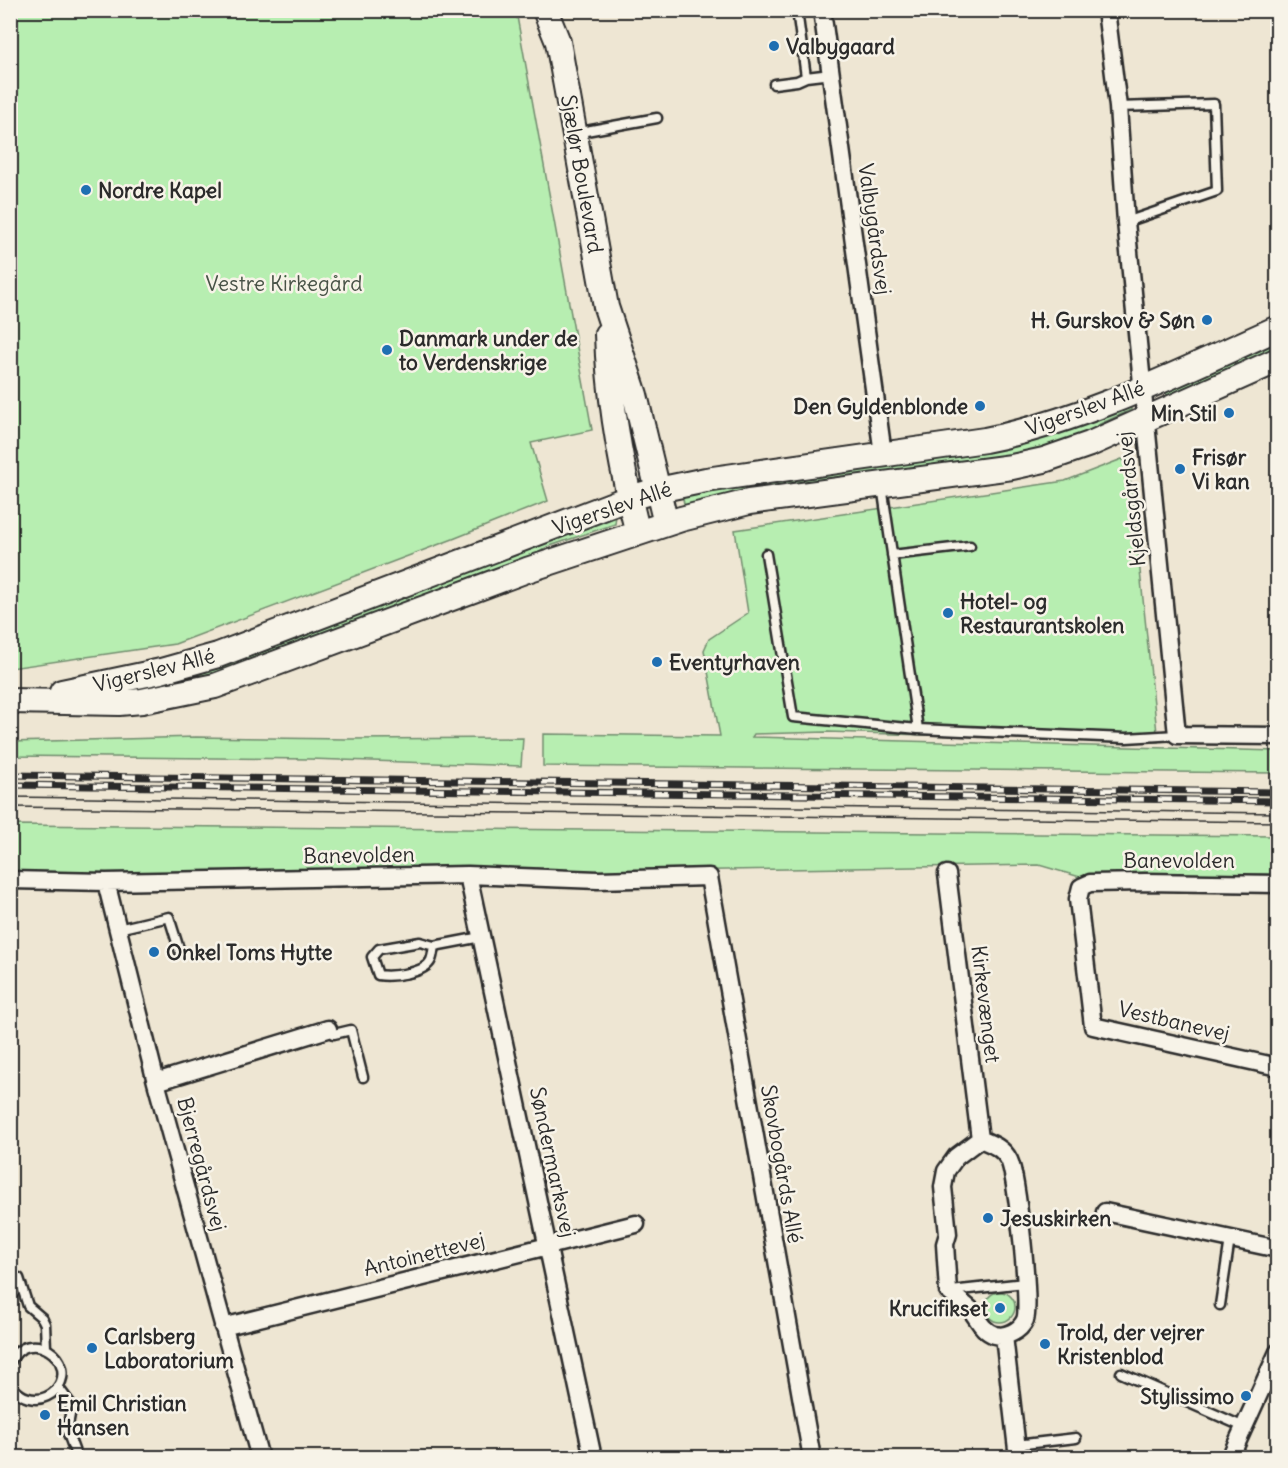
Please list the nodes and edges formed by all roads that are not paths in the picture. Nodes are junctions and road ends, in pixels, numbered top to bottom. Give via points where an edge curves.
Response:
1 (545, 10) edge
2 (558, 10) edge
3 (797, 10) edge
4 (822, 10) edge
5 (1106, 10) edge
6 (558, 42) junction
7 (831, 74) junction
8 (806, 77) junction
9 (774, 84) dead end
10 (1118, 107) junction
11 (657, 118) dead end
12 (574, 134) junction
13 (1126, 222) junction
14 (606, 307) junction
15 (1278, 328) edge
16 (1278, 360) edge
17 (1142, 387) junction
18 (1145, 420) junction
19 (883, 454) junction
20 (882, 484) junction
21 (658, 489) junction
22 (629, 498) junction
23 (666, 524) junction
24 (638, 533) junction
25 (970, 546) dead end
26 (766, 554) dead end
27 (892, 555) junction
28 (16, 701) edge
29 (918, 729) junction
30 (1177, 735) junction
31 (1278, 736) edge
32 (947, 874) dead end
33 (468, 875) junction
34 (709, 877) joint
35 (10, 880) edge
36 (106, 882) junction
37 (1278, 884) edge
38 (1081, 887) joint
39 (118, 929) junction
40 (482, 937) junction
41 (434, 946) junction
42 (180, 952) dead end
43 (328, 1029) joint
44 (1278, 1067) edge
45 (363, 1077) dead end
46 (156, 1082) junction
47 (980, 1139) junction
48 (1105, 1212) dead end
49 (636, 1224) dead end
50 (1230, 1239) junction
51 (549, 1246) junction
52 (1278, 1249) edge
53 (19, 1278) dead end
54 (1025, 1283) junction
55 (948, 1291) junction
56 (1220, 1305) dead end
57 (223, 1327) junction
58 (1004, 1336) junction
59 (46, 1348) junction
60 (1278, 1352) edge
61 (10, 1363) edge
62 (1121, 1373) dead end
63 (10, 1382) edge
64 (58, 1387) junction
65 (1244, 1426) junction
66 (1076, 1438) dead end
67 (1017, 1451) edge
68 (77, 1458) edge
69 (260, 1458) edge
70 (593, 1458) edge
71 (812, 1458) edge
72 (1230, 1458) edge

1 - 6 street, Sjælør Boulevard
2 - 6 street, Sjælør Boulevard
3 - 8 lane
4 - 7 street, Valbygårdsvej
5 - 10 street, Kjeldsgårdsvej
6 - 12 street, Sjælør Boulevard
7 - 8 lane
7 - 19 street, Valbygårdsvej
8 - 9 lane
10 - 13 street, Kjeldsgårdsvej
10 - 13 lane via 1214,104 1217,191
11 - 12 lane
12 - 14 street, Sjælør Boulevard
13 - 17 street, Kjeldsgårdsvej
14 - 21 street, Sjælør Boulevard via 635,395
14 - 22 street, Sjælør Boulevard via 608,378
15 - 17 street, Vigerslev Allé
16 - 18 street, Vigerslev Allé
17 - 18 street, Kjeldsgårdsvej
17 - 19 street, Vigerslev Allé via 1022,432
18 - 20 street, Vigerslev Allé via 1044,460
18 - 30 street, Kjeldsgårdsvej
19 - 21 street, Vigerslev Allé
20 - 23 street, Vigerslev Allé via 749,502
20 - 27 lane
21 - 22 street, Vigerslev Allé
21 - 23 street, Sjælør Boulevard
22 - 24 street, Sjælør Boulevard
22 - 28 street, Vigerslev Allé via 218,655
23 - 24 street, Vigerslev Allé
24 - 28 street, Vigerslev Allé via 465,592 215,686 130,702
25 - 27 lane
26 - 29 lane via 794,717
27 - 29 lane
29 - 30 lane via 1126,738
30 - 31 street
32 - 47 street, Kirkevænget
33 - 34 street, Banevolden via 598,880
33 - 36 street, Banevolden
33 - 40 street, Søndermarksvej
34 - 71 street, Skovbogårds Allé
35 - 36 street, Banevolden
36 - 39 street, Bjerregårdsvej
37 - 38 street, Banevolden via 1134,882 1090,883
38 - 44 street, Vestbanevej via 1078,899 1093,1026
39 - 42 lane via 169,917
39 - 46 street, Bjerregårdsvej
40 - 41 lane
40 - 51 street, Søndermarksvej
41 - 41 lane via 420,942 379,949 372,957 378,975 389,977 424,969 431,961
43 - 45 lane via 334,1034 351,1030
43 - 46 street
46 - 57 street, Bjerregårdsvej
47 - 54 street via 998,1147 1009,1159 1021,1222
47 - 55 street via 956,1157 946,1171 943,1187
48 - 50 street
49 - 51 street, Antoinettevej
50 - 52 street
50 - 56 lane
51 - 57 street, Antoinettevej
51 - 70 street, Søndermarksvej
53 - 59 lane via 28,1306 45,1324
54 - 55 lane
54 - 58 street via 1025,1320
55 - 58 street via 985,1330
57 - 69 street, Bjerregårdsvej
58 - 67 street
59 - 61 lane via 24,1348
59 - 64 lane via 61,1365
60 - 65 street
62 - 65 lane
63 - 64 lane via 18,1393 32,1399 47,1397
64 - 68 lane via 70,1402 67,1431
65 - 72 street
66 - 67 lane

